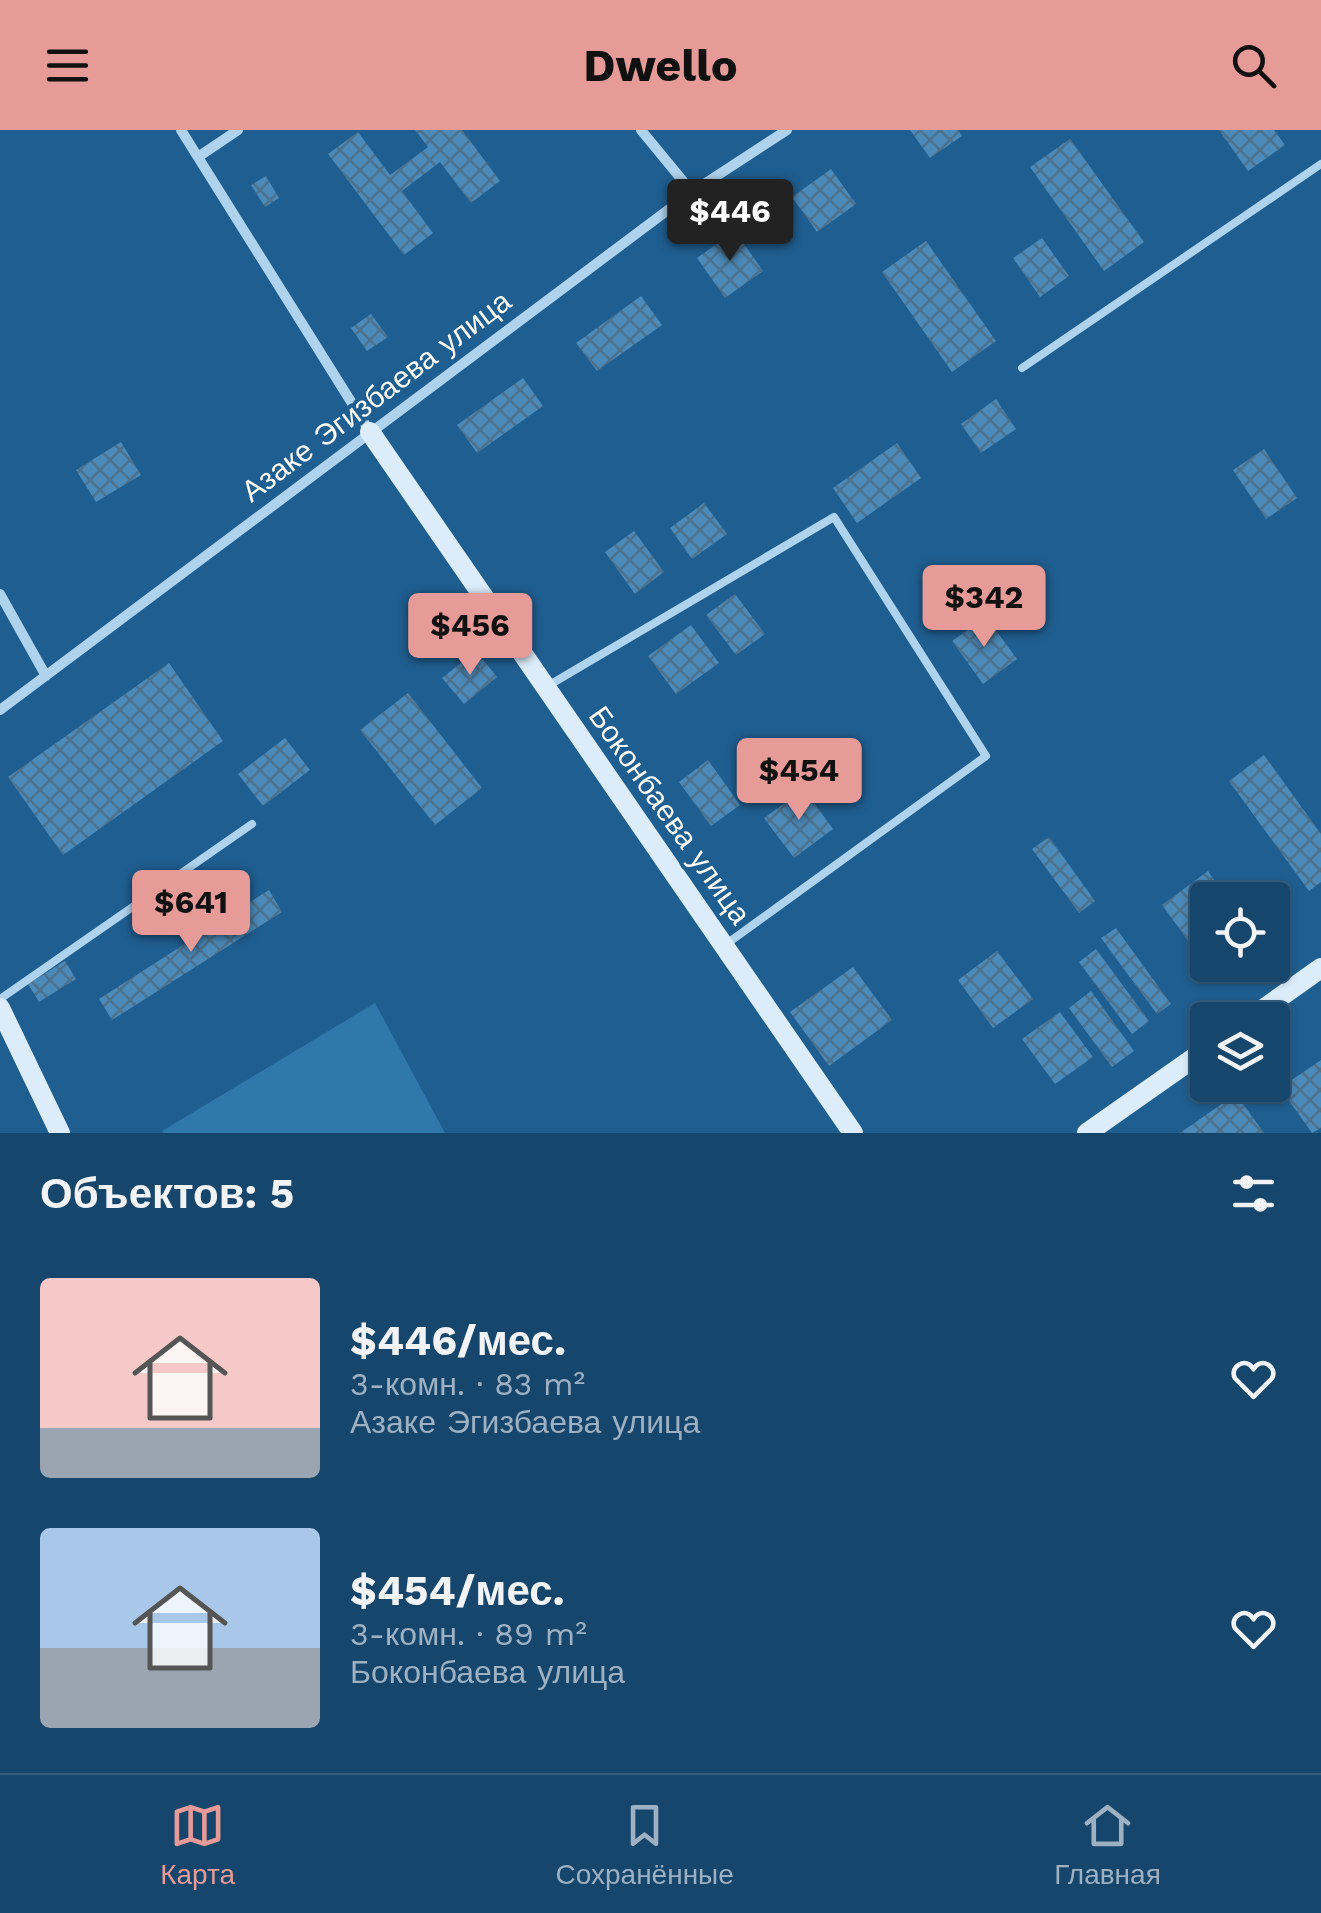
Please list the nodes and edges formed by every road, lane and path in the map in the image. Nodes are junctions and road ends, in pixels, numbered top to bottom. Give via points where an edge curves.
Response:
1 (181, 130) edge
2 (238, 130) edge
3 (641, 130) edge
4 (787, 130) edge
5 (198, 157) junction
6 (1321, 164) edge
7 (692, 192) junction
8 (1022, 368) dead end
9 (370, 432) junction
10 (0, 594) edge
11 (46, 676) junction
12 (546, 688) junction
13 (0, 710) edge
14 (252, 824) dead end
15 (724, 946) junction
16 (1321, 968) edge
17 (0, 999) edge
18 (1273, 1002) edge
19 (0, 1008) edge
20 (1190, 1061) edge
21 (60, 1133) edge
22 (853, 1133) edge
23 (1087, 1133) edge

1 - 5 street
2 - 5 street
3 - 7 street
4 - 7 street, Азаке Эгизбаева улица
5 - 9 street
6 - 8 lane
7 - 9 street, Азаке Эгизбаева улица
9 - 11 street, Азаке Эгизбаева улица
9 - 12 street, Боконбаева улица
10 - 11 street
11 - 13 street, Азаке Эгизбаева улица
12 - 15 street, Боконбаева улица
12 - 15 lane via 834,516 986,756
14 - 17 lane
15 - 22 street, Боконбаева улица
16 - 18 street
19 - 21 street
20 - 23 street

